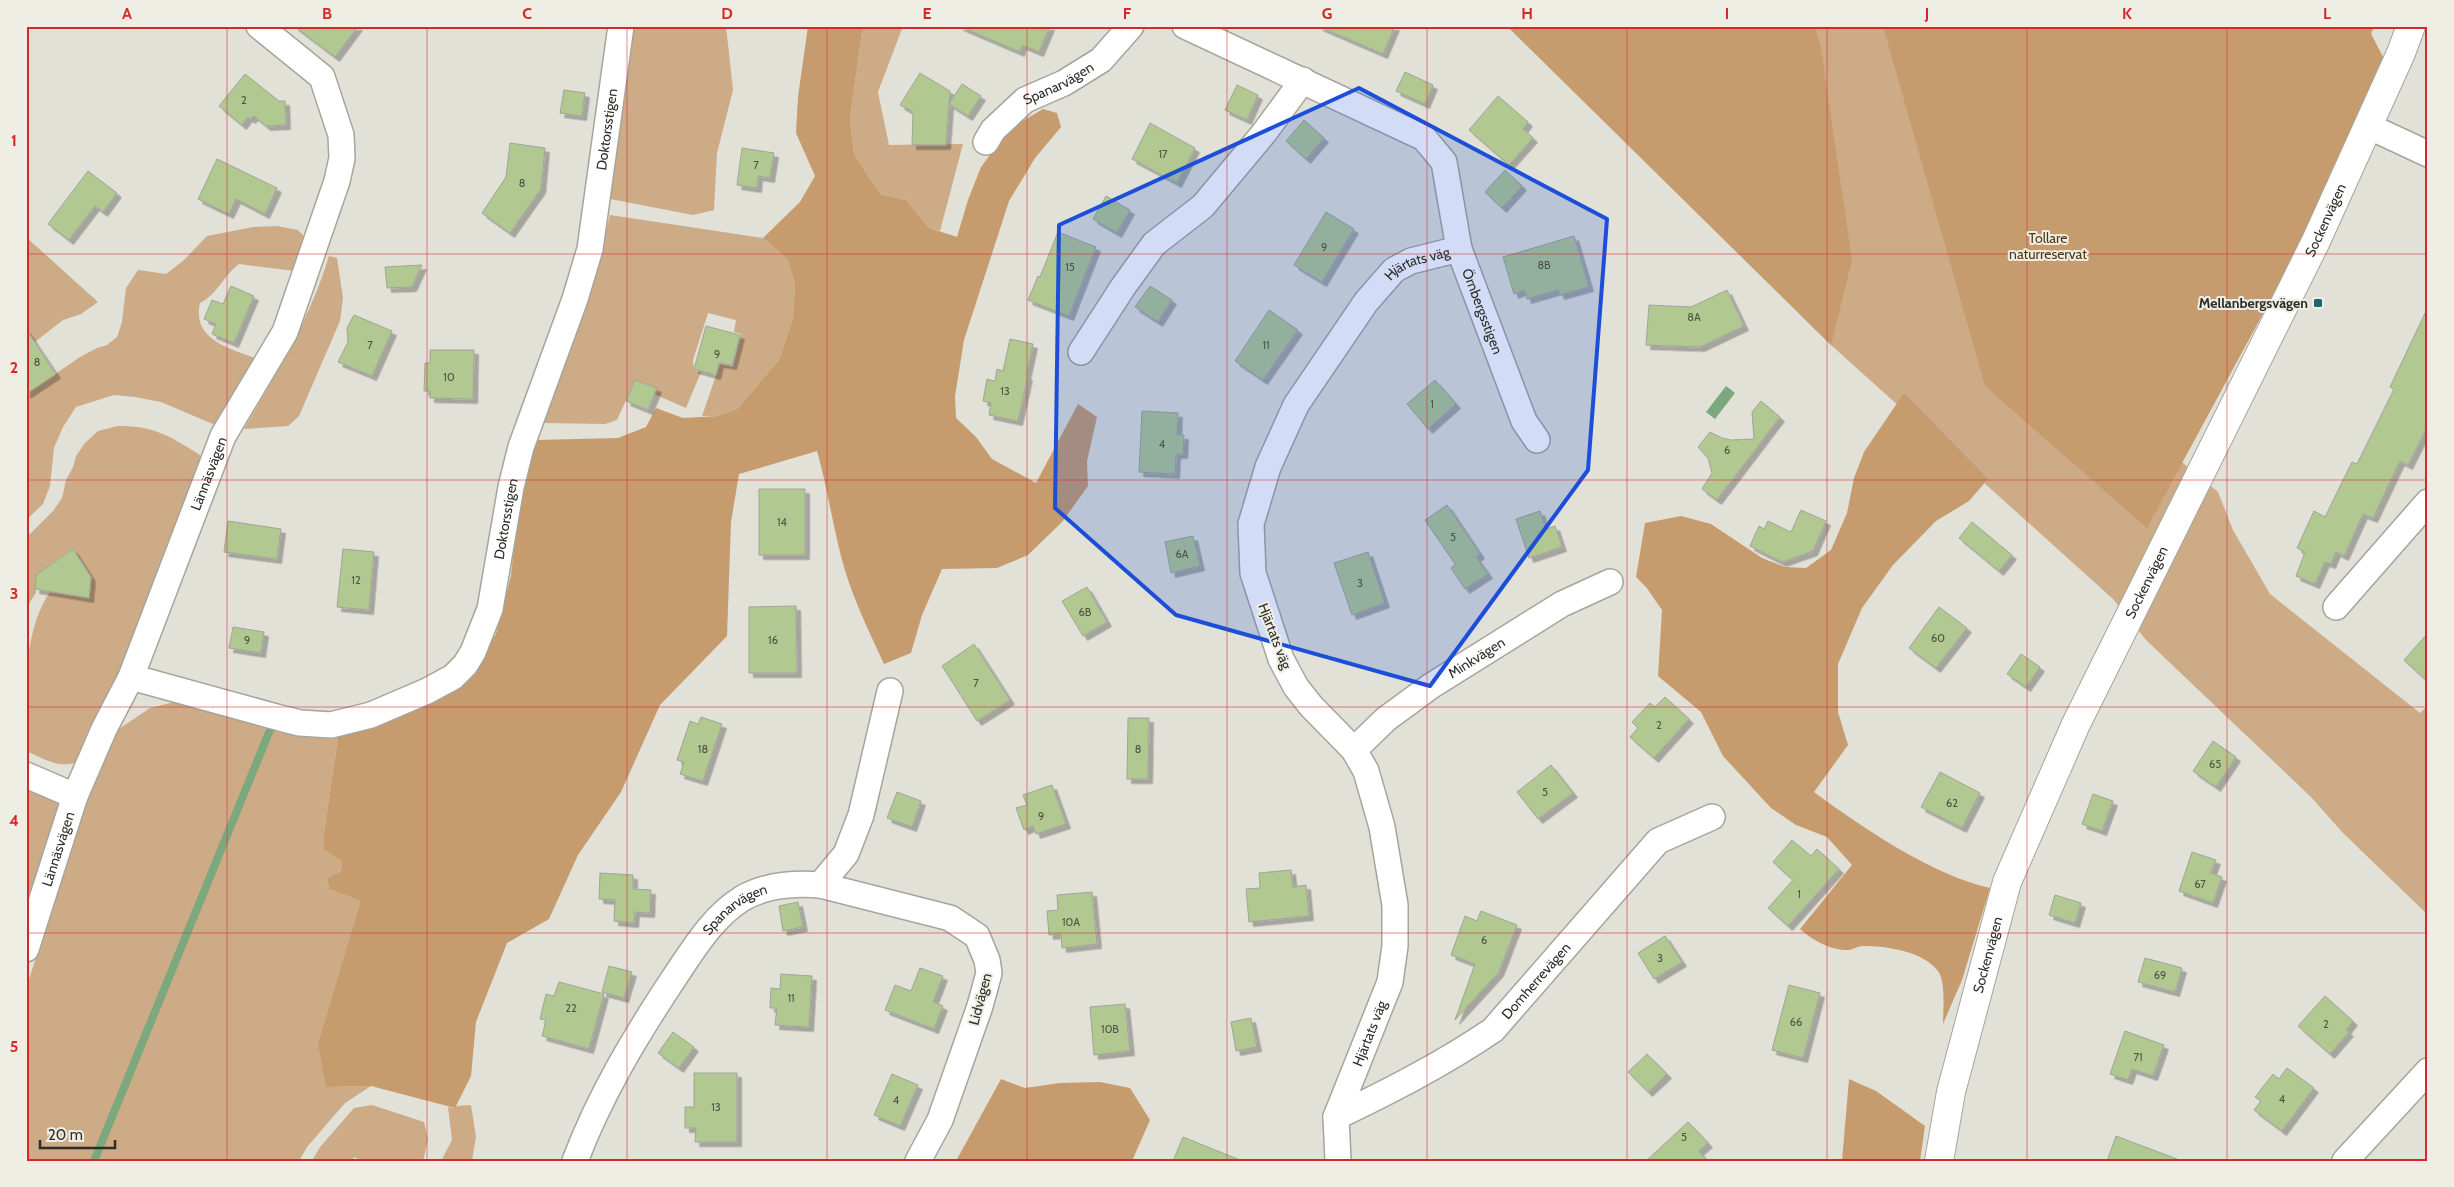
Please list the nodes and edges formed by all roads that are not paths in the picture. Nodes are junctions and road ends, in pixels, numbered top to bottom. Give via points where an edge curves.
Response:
1 (259, 26) edge
2 (621, 26) edge
3 (1131, 26) edge
4 (1186, 26) edge
5 (2410, 26) edge
6 (1303, 80) junction
7 (2368, 126) junction
8 (986, 142) dead end
9 (2428, 154) edge
10 (1458, 249) junction
11 (1081, 352) dead end
12 (1537, 440) dead end
13 (2428, 502) edge
14 (1610, 582) dead end
15 (2336, 607) dead end
16 (131, 677) junction
17 (890, 691) dead end
18 (1354, 750) junction
19 (26, 775) edge
20 (75, 796) junction
21 (1712, 817) dead end
22 (820, 885) junction
23 (26, 948) edge
24 (2428, 1071) edge
25 (1336, 1117) junction
26 (575, 1161) edge
27 (918, 1161) edge
28 (1338, 1161) edge
29 (1938, 1161) edge
30 (2345, 1161) edge

1 - 16 street, Lännäsvägen via 322,77 342,135 342,158 337,181 284,332 223,436
2 - 16 street, Doktorsstigen via 590,249 575,300 521,447 490,609 482,634 465,665 453,677 428,691 371,715 332,724 300,723
3 - 8 street, Spanarvägen via 1102,60 1064,83 1025,100 993,130
4 - 6 street, Örnbergsstigen
5 - 7 street, Sockenvägen
6 - 10 street, Örnbergsstigen via 1424,138 1434,148 1444,162 1449,180
6 - 11 street via 1203,206 1154,244
7 - 9 street
7 - 29 street, Sockenvägen via 2316,241 2076,724 2007,882 1951,1092
10 - 12 street, Örnbergsstigen via 1521,414
10 - 18 street, Hjärtats väg via 1411,261 1394,270 1366,302 1296,405 1268,467 1251,524 1253,573 1281,659 1311,706
13 - 15 street
14 - 18 street, Minkvägen via 1562,604 1431,686 1386,719
16 - 20 street, Lännäsvägen
17 - 22 street via 861,815 846,854
18 - 25 street, Hjärtats väg via 1366,771 1382,827 1395,905 1395,946 1390,982
19 - 20 street
20 - 23 street, Lännäsvägen
21 - 25 street, Domherrevägen via 1658,841 1493,1030 1462,1051
22 - 26 street, Spanarvägen via 798,884 753,894 732,906 712,927 691,952 637,1033 608,1083
22 - 27 street, Lidvägen via 950,918 977,936 987,960 990,973 980,1006 940,1120
24 - 30 street
25 - 28 street, Hjärtats väg

